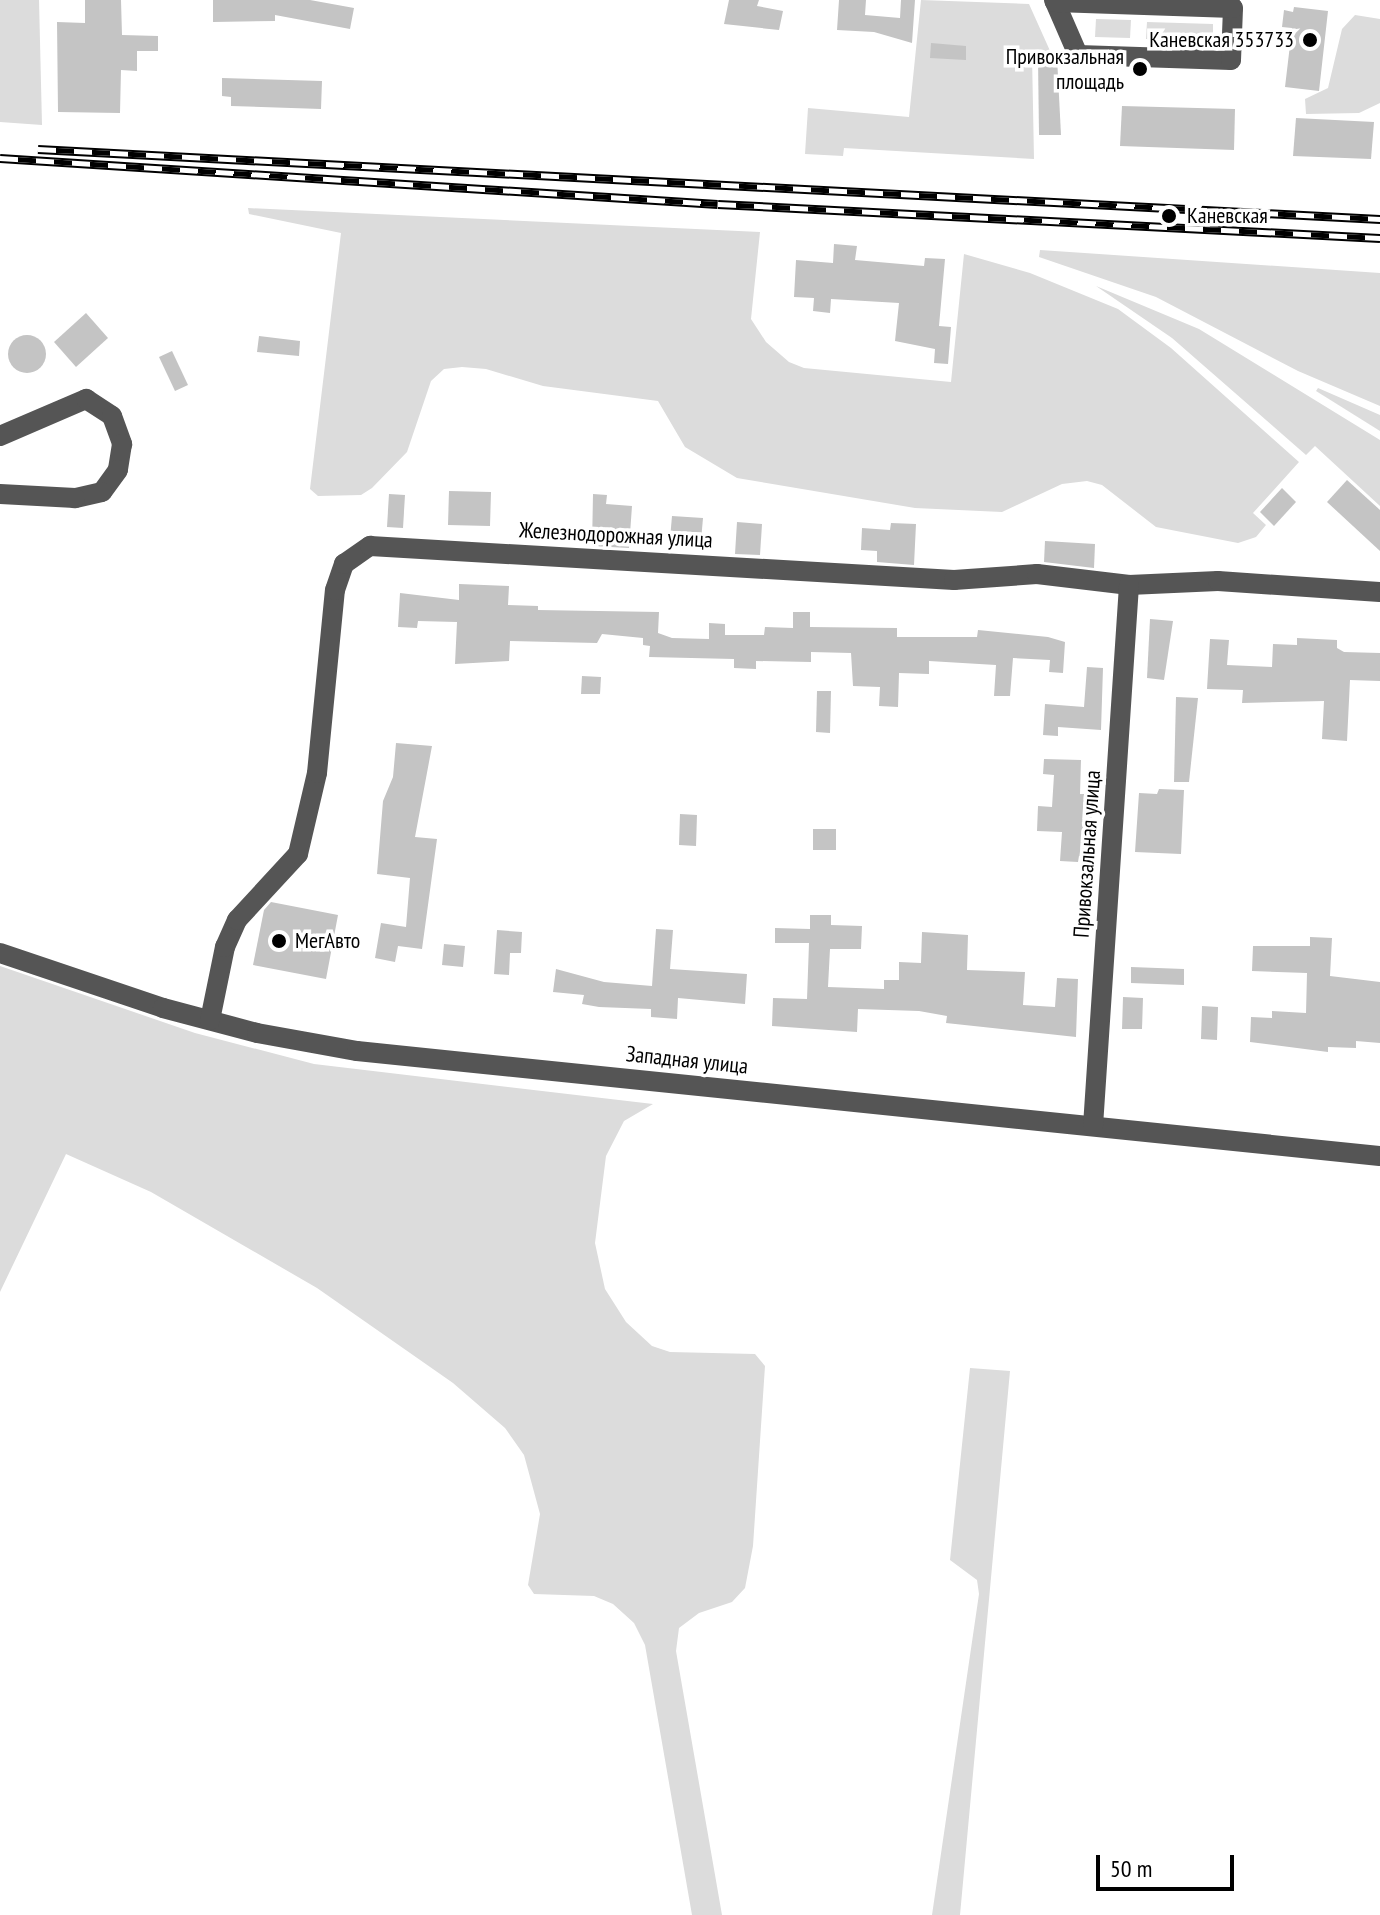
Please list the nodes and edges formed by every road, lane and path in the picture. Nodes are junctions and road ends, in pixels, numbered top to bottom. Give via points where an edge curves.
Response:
1 (1055, 1) edge
2 (0, 436) edge
3 (0, 494) edge
4 (1129, 585) junction
5 (1380, 592) edge
6 (0, 953) edge
7 (210, 1020) junction
8 (1093, 1126) junction
9 (1380, 1156) edge

1 - 1 street via 1078,55 1231,60 1233,8
2 - 3 street via 86,399 112,416 122,444 118,470 102,492 75,498
4 - 5 street, Железнодорожная улица via 1218,581
4 - 7 street, Железнодорожная улица via 1037,574 954,580 363,548 344,564 335,590 317,773 298,854 237,920 225,947
4 - 8 street, Привокзальная улица
6 - 7 street, Западная улица
7 - 8 street, Западная улица via 357,1051
8 - 9 street, Западная улица

